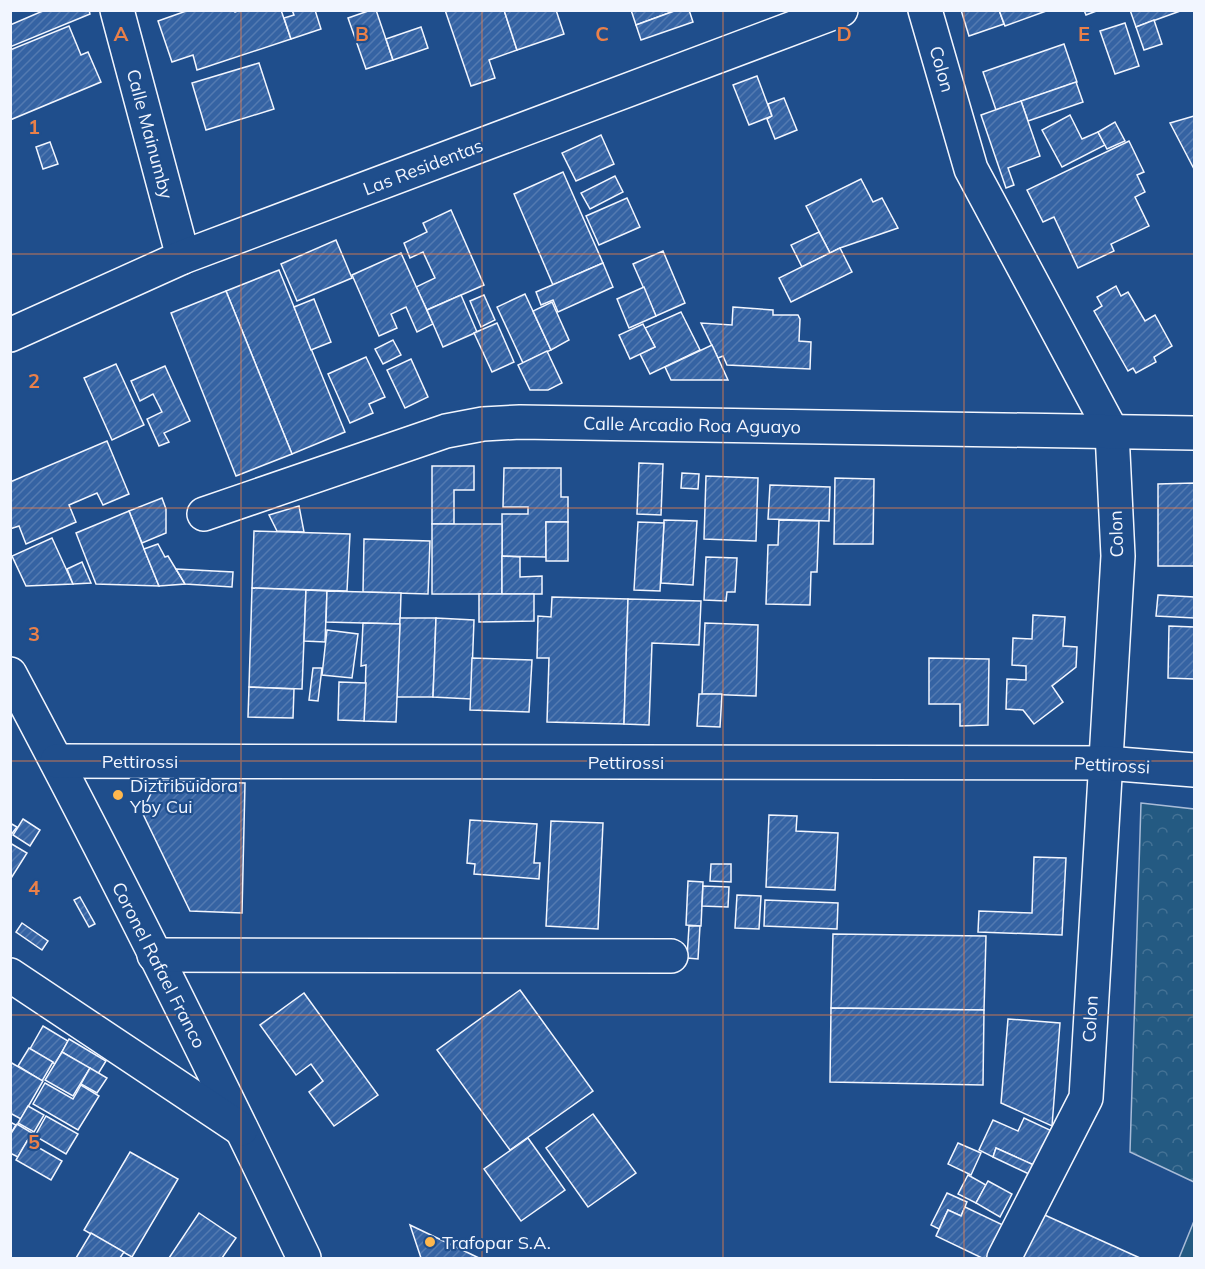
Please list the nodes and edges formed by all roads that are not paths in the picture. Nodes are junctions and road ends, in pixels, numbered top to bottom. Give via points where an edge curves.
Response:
1 (117, 10) edge
2 (841, 10) edge
3 (925, 10) edge
4 (183, 256) junction
5 (10, 335) edge
6 (1112, 432) junction
7 (1194, 433) edge
8 (204, 514) dead end
9 (10, 674) edge
10 (57, 761) junction
11 (1106, 763) junction
12 (1194, 770) edge
13 (154, 955) junction
14 (671, 956) dead end
15 (10, 975) edge
16 (242, 1130) junction
17 (304, 1258) edge
18 (1004, 1258) edge

1 - 4 street, Calle Mainumby
2 - 4 street, Las Residentas
3 - 6 street, Colon via 971,169
4 - 5 street, Las Residentas
6 - 7 street, Calle Arcadio Roa Aguayo
6 - 8 street, Calle Arcadio Roa Aguayo via 483,424 446,431
6 - 11 street, Colon via 1118,556
9 - 10 street, Coronel Rafael Franco
10 - 11 street, Pettirossi
10 - 13 street, Coronel Rafael Franco
11 - 12 street, Pettirossi
11 - 18 street, Colon via 1086,1098
13 - 14 street
13 - 16 street, Coronel Rafael Franco
15 - 16 street
16 - 17 street, Coronel Rafael Franco

